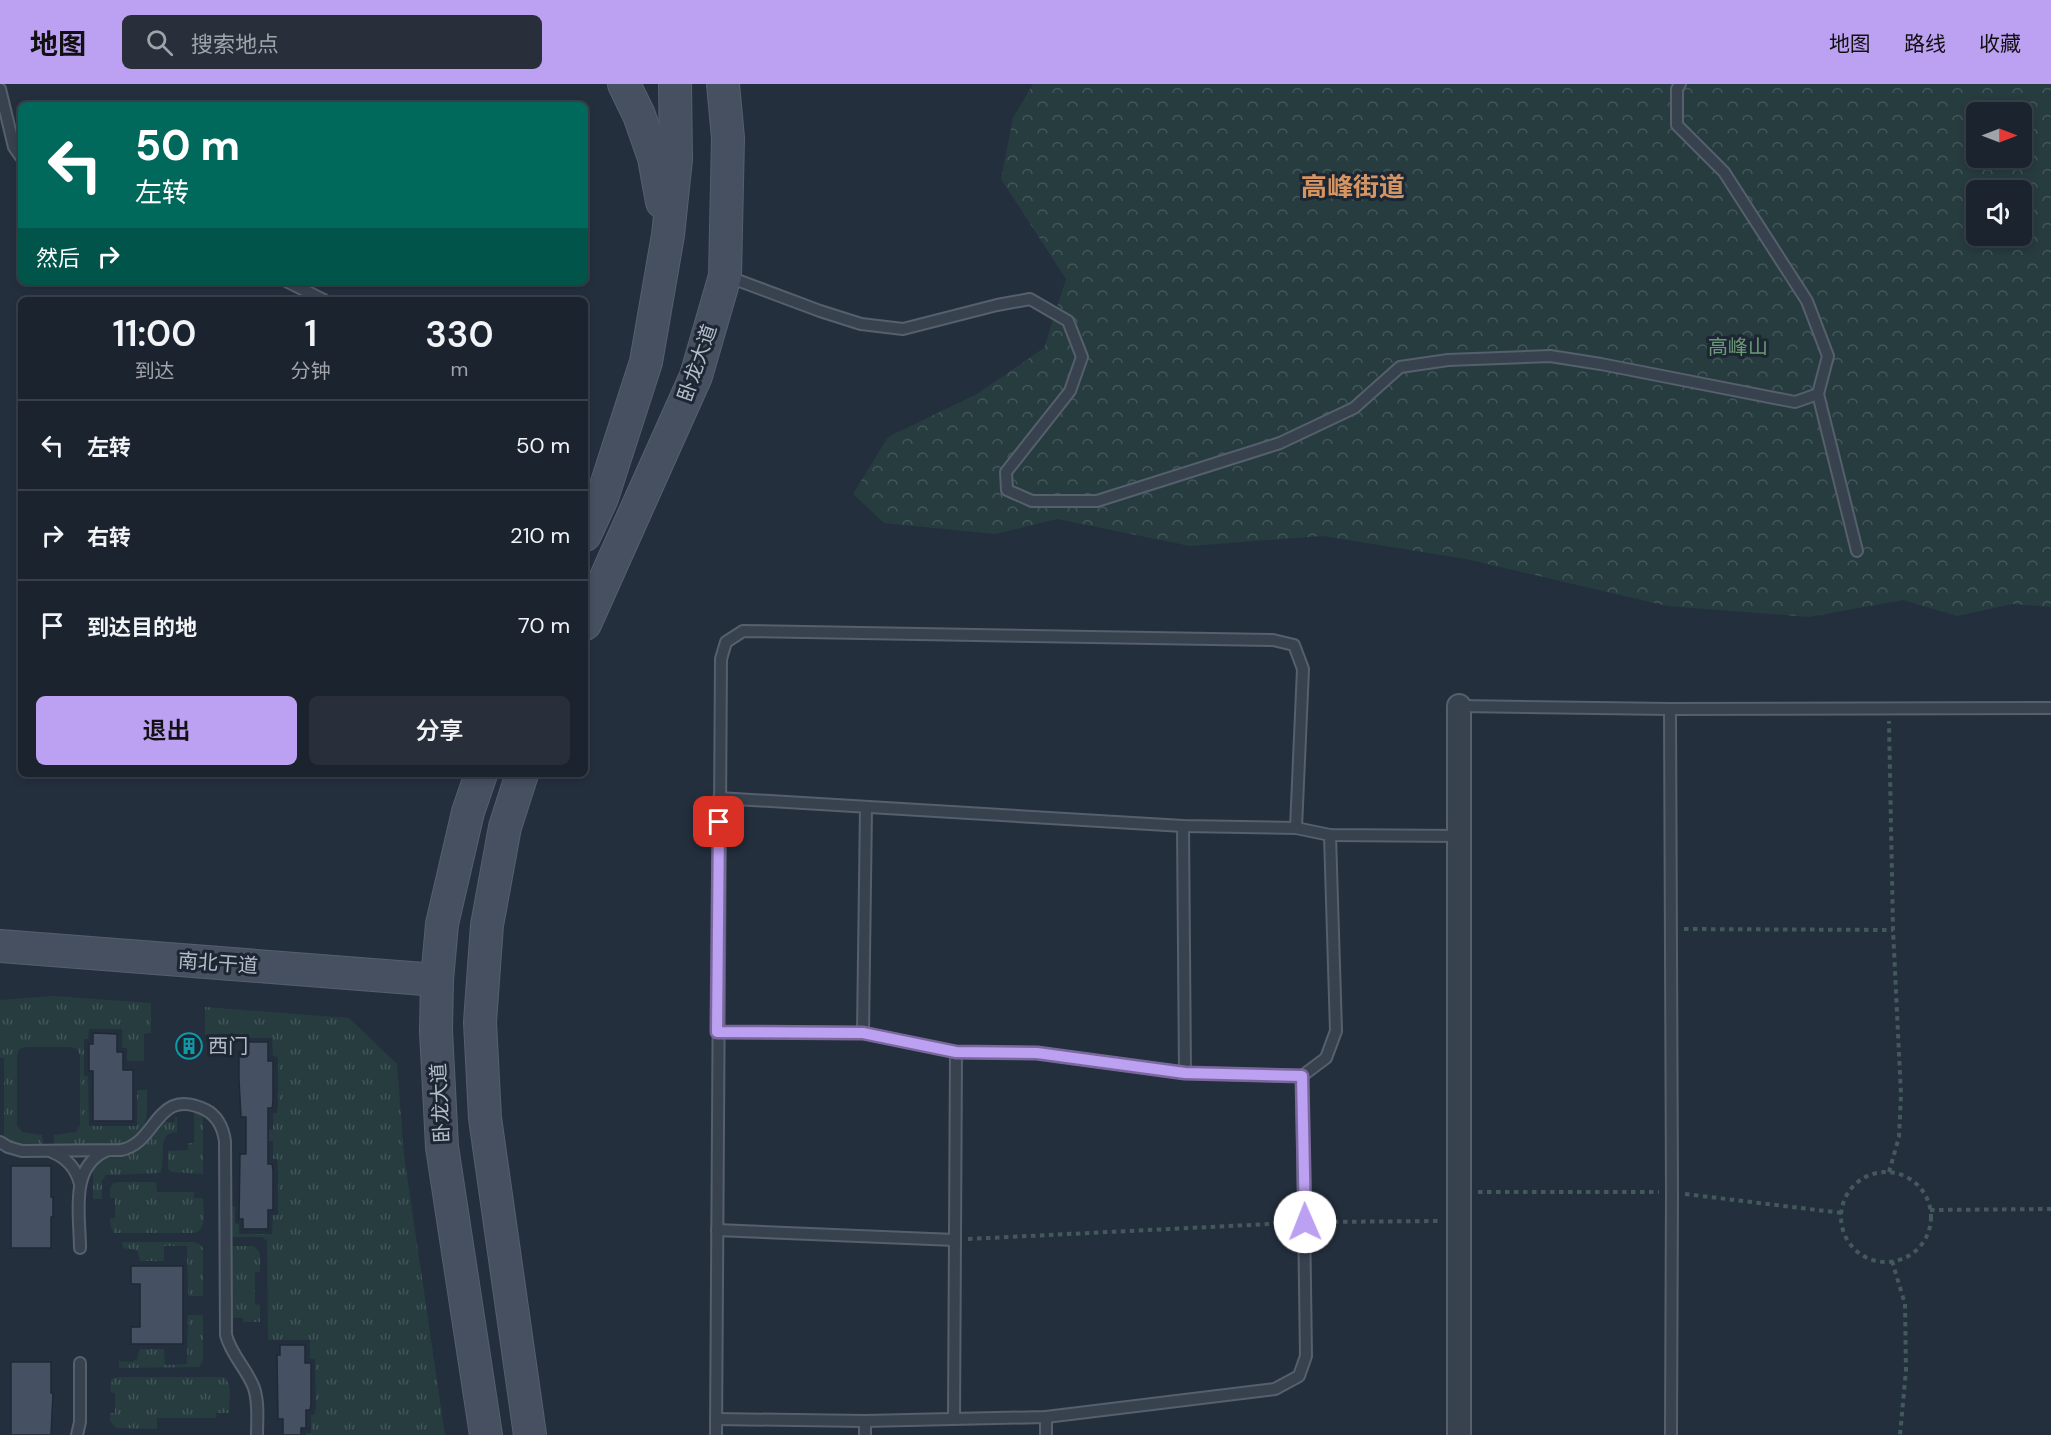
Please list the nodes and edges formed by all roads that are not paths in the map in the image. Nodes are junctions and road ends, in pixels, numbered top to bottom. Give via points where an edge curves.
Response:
1 (624, 84) edge
2 (675, 84) edge
3 (723, 84) edge
4 (1680, 84) edge
5 (0, 89) edge
6 (18, 153) edge
7 (676, 159) junction
8 (728, 168) junction
9 (668, 235) junction
10 (725, 276) junction
11 (294, 285) edge
12 (318, 297) edge
13 (1818, 394) junction
14 (588, 528) edge
15 (1857, 551) dead end
16 (588, 617) edge
17 (1459, 706) joint
18 (2051, 708) edge
19 (1670, 709) junction
20 (480, 777) edge
21 (521, 777) edge
22 (720, 798) junction
23 (866, 807) junction
24 (1183, 826) junction
25 (1296, 828) junction
26 (1330, 835) junction
27 (1459, 836) junction
28 (0, 946) edge
29 (437, 980) junction
30 (717, 1032) junction
31 (863, 1033) junction
32 (956, 1052) junction
33 (1185, 1073) junction
34 (1302, 1076) junction
35 (0, 1142) edge
36 (0, 1150) edge
37 (22, 1150) junction
38 (44, 1150) junction
39 (108, 1150) junction
40 (80, 1187) junction
41 (717, 1230) junction
42 (955, 1240) junction
43 (80, 1248) dead end
44 (80, 1363) dead end
45 (1046, 1417) junction
46 (954, 1418) junction
47 (716, 1419) junction
48 (865, 1421) junction
49 (80, 1422) junction
50 (77, 1435) edge
51 (83, 1435) edge
52 (257, 1435) edge
53 (486, 1435) edge
54 (530, 1435) edge
55 (716, 1435) edge
56 (865, 1435) edge
57 (1046, 1435) edge
58 (1459, 1435) edge
59 (1671, 1435) edge

1 - 9 main road via 654,158
2 - 7 main road
3 - 8 main road, 卧龙大道
4 - 13 lane via 1677,125 1724,172 1807,301 1828,356
5 - 6 lane
7 - 8 main road via 697,133 712,135
7 - 9 main road
8 - 10 main road, 卧龙大道
9 - 14 main road via 645,362 602,498
10 - 13 lane via 861,324 903,329 1030,299 1068,321 1082,357 1070,391 1006,472 1007,490 1032,501 1097,501 1280,443 1354,408 1400,367 1448,360 1550,356 1795,402
10 - 16 main road, 卧龙大道 via 696,376
11 - 12 lane
13 - 15 lane
17 - 19 lane
17 - 27 street
18 - 19 lane
19 - 59 lane
20 - 29 main road, 卧龙大道 via 442,924
21 - 54 main road via 505,828 487,925 480,1022 485,1118
22 - 23 lane
22 - 25 lane via 721,659 726,642 743,631 1273,640 1294,645 1303,669
22 - 30 lane
23 - 24 lane
23 - 31 lane
24 - 25 lane
24 - 33 lane
25 - 26 lane
26 - 27 lane
26 - 34 lane via 1336,1031 1326,1058
27 - 58 street
28 - 29 main road, 南北干道
29 - 53 main road, 卧龙大道 via 442,1147
30 - 31 lane
30 - 41 lane
31 - 32 lane
32 - 33 lane via 1037,1053
32 - 42 lane
33 - 34 lane
34 - 45 lane via 1306,1356 1299,1376 1275,1389
35 - 37 lane
36 - 37 lane
37 - 38 lane
38 - 39 lane
38 - 40 lane via 67,1160
39 - 40 lane via 87,1166
39 - 52 lane via 133,1146 160,1114 178,1106 200,1107 219,1122 225,1141 226,1335 255,1390
40 - 43 lane
41 - 42 lane
41 - 47 lane
42 - 46 lane
44 - 49 lane
45 - 46 lane
45 - 57 lane
46 - 48 lane
47 - 48 lane
47 - 55 lane
48 - 56 lane
49 - 50 lane
49 - 51 lane

